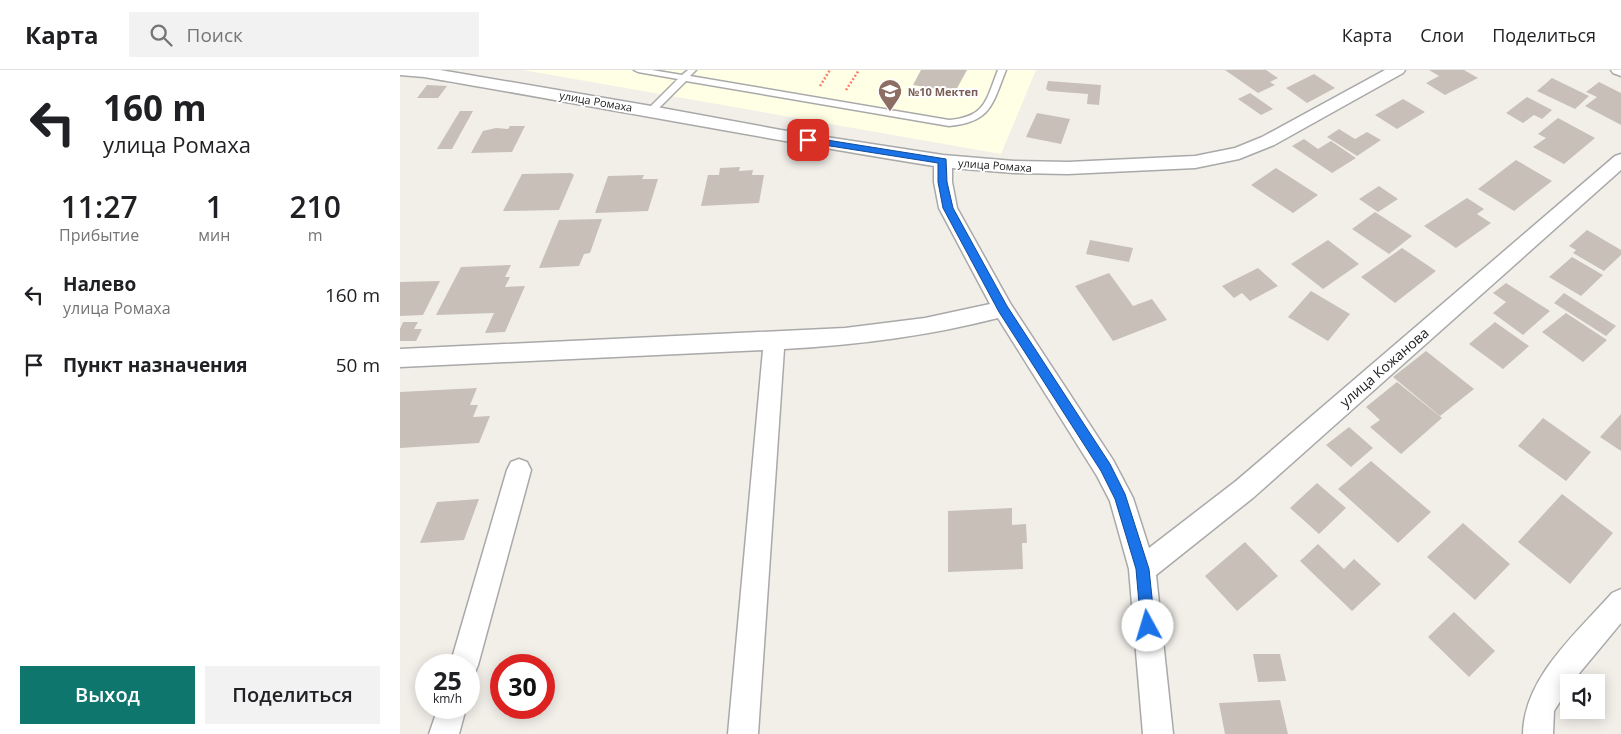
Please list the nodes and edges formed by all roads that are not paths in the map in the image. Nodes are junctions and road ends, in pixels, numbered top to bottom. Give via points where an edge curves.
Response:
1 (400, 70) edge
2 (638, 70) edge
3 (692, 70) edge
4 (1002, 70) edge
5 (1397, 70) edge
6 (425, 71) edge
7 (686, 78) junction
8 (651, 111) junction
9 (1621, 160) edge
10 (943, 161) junction
11 (1003, 309) junction
12 (774, 342) junction
13 (400, 358) edge
14 (519, 470) dead end
15 (1142, 569) junction
16 (1621, 602) edge
17 (467, 654) edge
18 (449, 719) edge
19 (444, 734) edge
20 (743, 734) edge
21 (1158, 734) edge
22 (1538, 734) edge

1 - 6 street, улица Ромаха
2 - 7 lane
3 - 7 lane
4 - 7 lane via 984,111 971,121 950,123
5 - 10 street, улица Ромаха via 1268,142 1230,155 1195,162 1068,168
6 - 8 street, улица Ромаха
7 - 8 lane
8 - 10 street, улица Ромаха via 781,136
9 - 15 street, улица Кожанова via 1252,482
10 - 11 street via 948,208
11 - 12 street via 895,330
11 - 15 street via 1106,468 1121,498
12 - 13 street
12 - 20 street
14 - 17 street
15 - 21 street
16 - 22 street via 1548,695 1538,720
18 - 19 street

